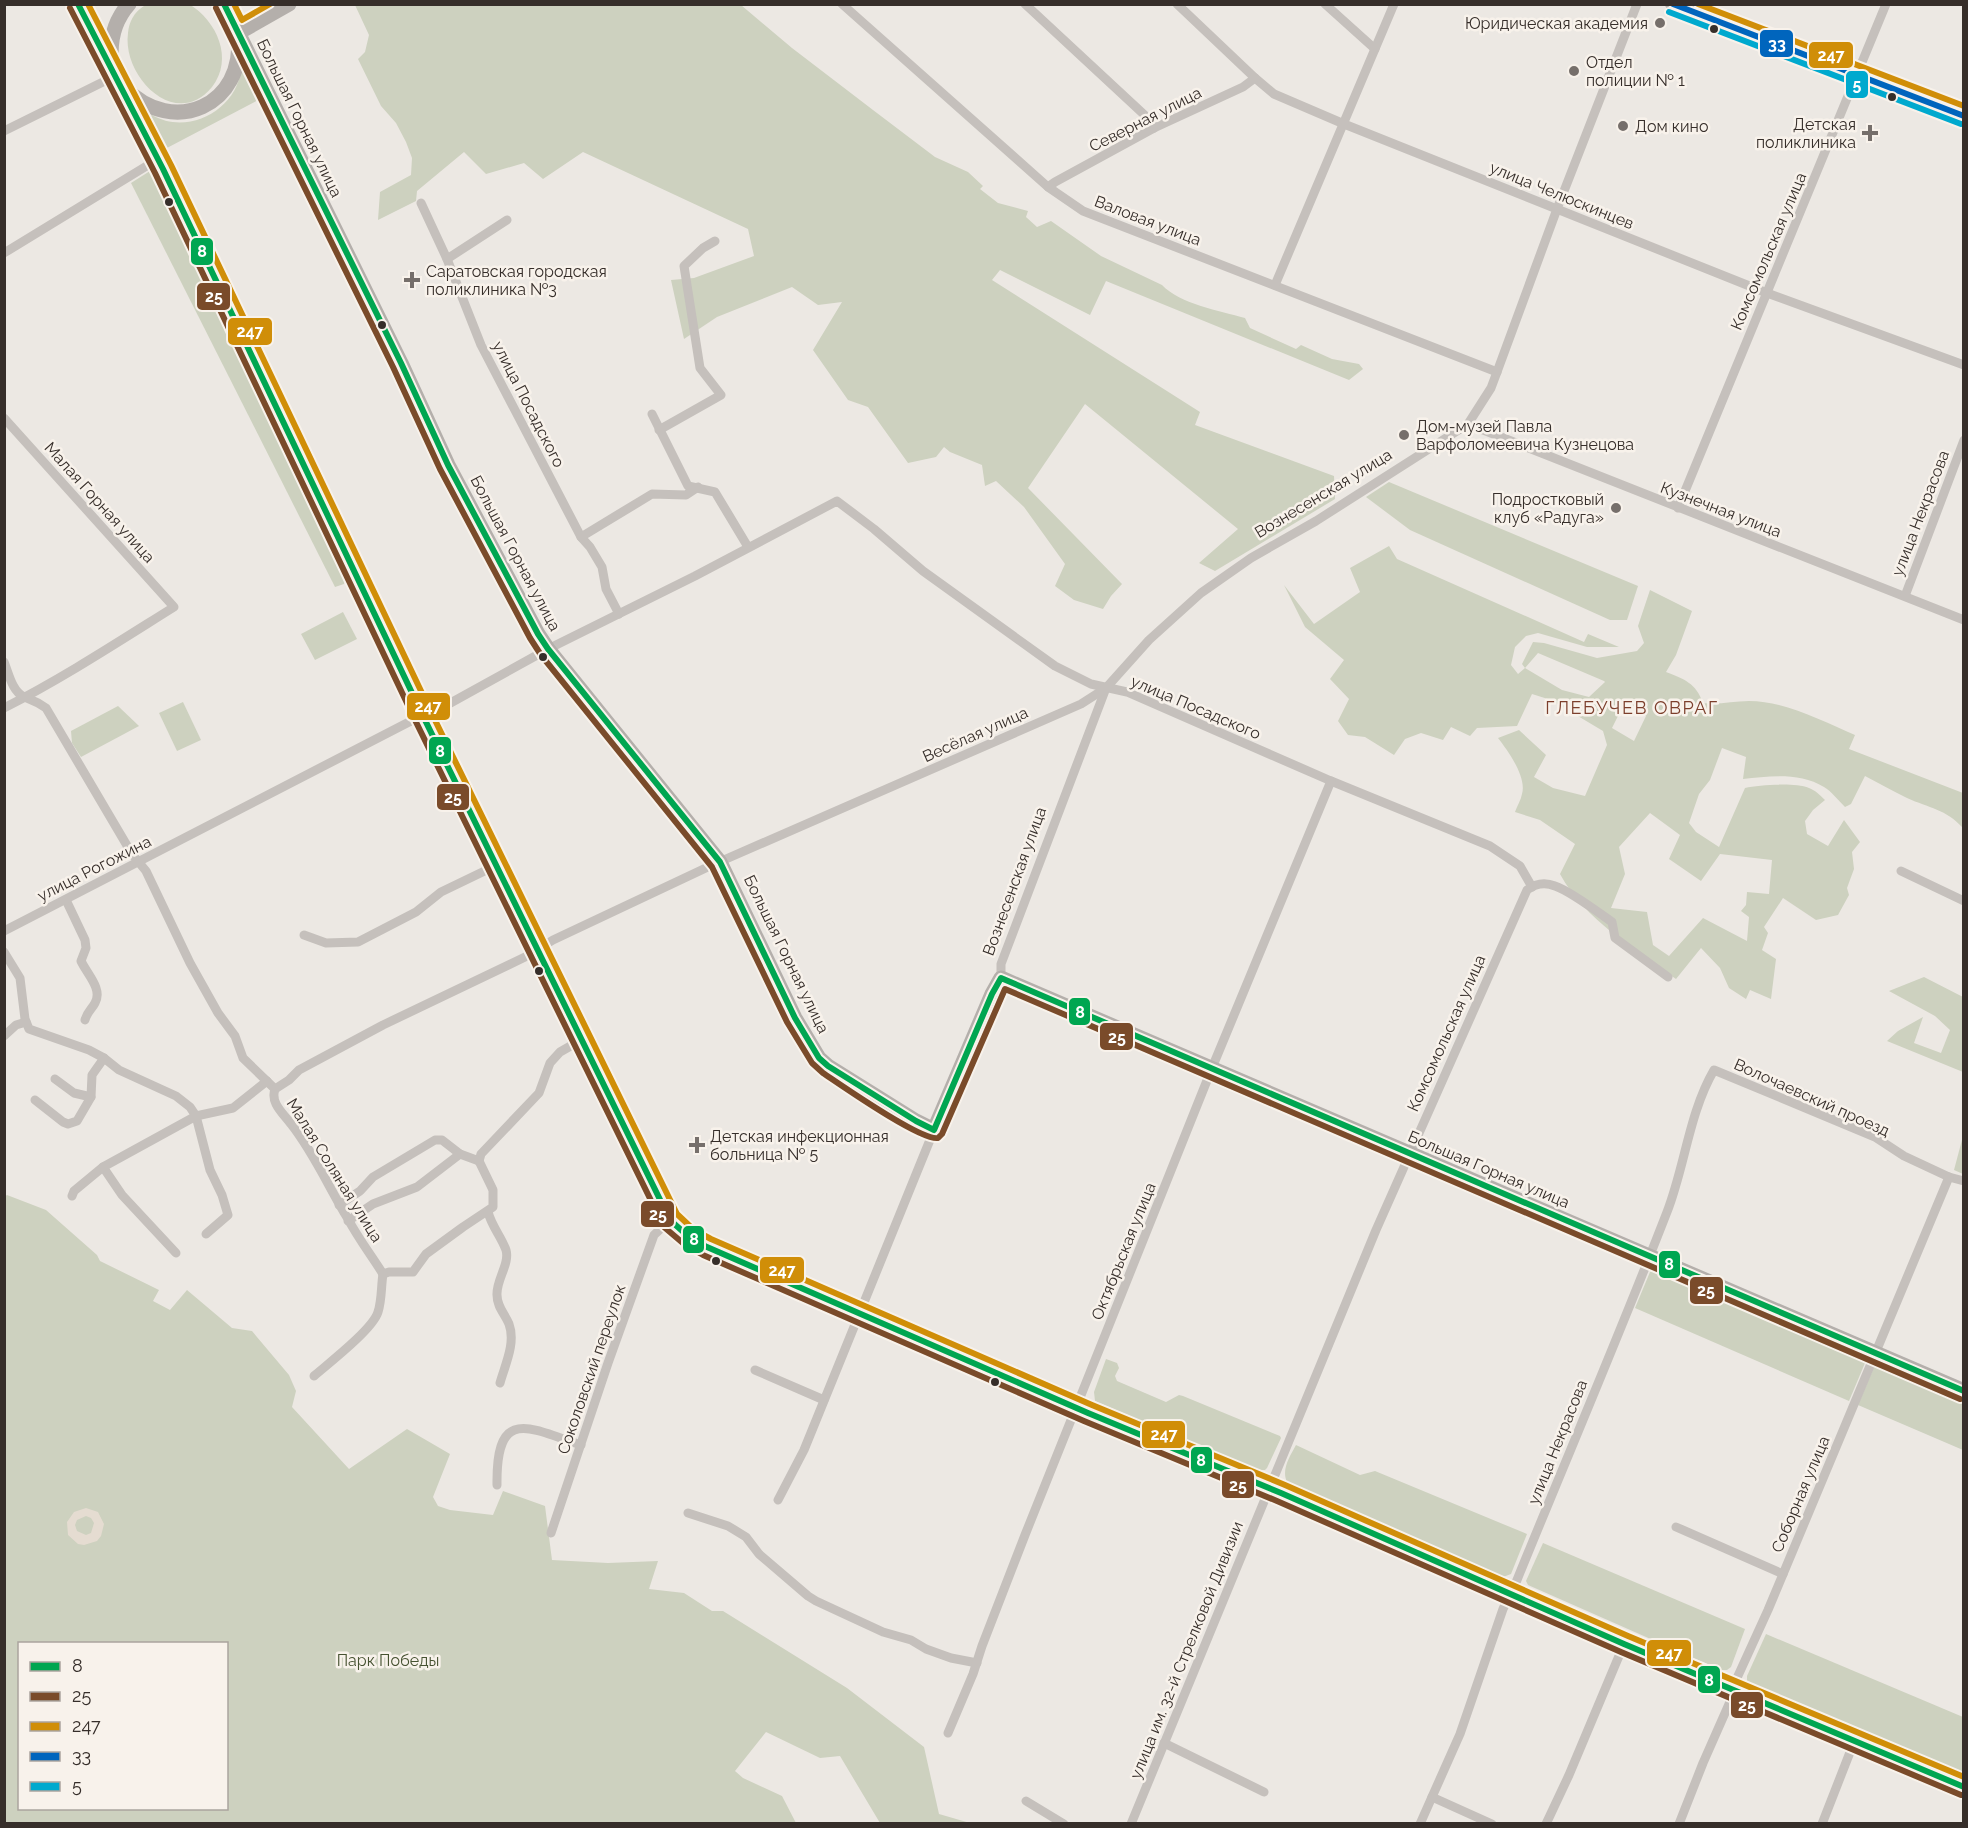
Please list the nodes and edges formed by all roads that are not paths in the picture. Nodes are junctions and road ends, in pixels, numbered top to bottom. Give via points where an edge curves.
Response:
1 (78, 4) edge
2 (129, 4) edge
3 (216, 4) edge
4 (224, 4) edge
5 (289, 4) edge
6 (1025, 4) edge
7 (1177, 4) edge
8 (1326, 4) edge
9 (1394, 4) edge
10 (1637, 4) edge
11 (1672, 4) edge
12 (1886, 4) edge
13 (846, 6) edge
14 (238, 33) junction
15 (1375, 49) junction
16 (115, 76) junction
17 (1857, 76) junction
18 (1255, 78) junction
19 (1964, 116) edge
20 (1344, 124) junction
21 (1154, 128) junction
22 (4, 131) edge
23 (158, 159) junction
24 (1048, 187) junction
25 (421, 203) dead end
26 (1557, 209) junction
27 (507, 220) dead end
28 (716, 241) dead end
29 (4, 253) edge
30 (447, 259) junction
31 (1275, 285) junction
32 (1767, 293) junction
33 (1964, 365) edge
34 (1497, 372) junction
35 (651, 414) dead end
36 (4, 418) edge
37 (1468, 424) junction
38 (659, 430) junction
39 (1964, 440) edge
40 (698, 487) junction
41 (837, 501) joint
42 (1678, 508) junction
43 (581, 537) junction
44 (748, 547) junction
45 (1905, 596) junction
46 (619, 614) junction
47 (1964, 620) edge
48 (548, 649) junction
49 (4, 662) edge
50 (1106, 688) junction
51 (24, 697) junction
52 (4, 708) edge
53 (423, 716) junction
54 (1331, 781) junction
55 (138, 862) junction
56 (720, 862) junction
57 (498, 865) junction
58 (1901, 872) dead end
59 (1529, 888) junction
60 (66, 900) junction
61 (1964, 901) edge
62 (4, 931) edge
63 (304, 935) dead end
64 (538, 949) junction
65 (4, 952) edge
66 (1668, 977) dead end
67 (1001, 978) junction
68 (85, 1020) dead end
69 (26, 1022) junction
70 (4, 1036) edge
71 (581, 1040) junction
72 (104, 1058) junction
73 (1212, 1068) junction
74 (1714, 1070) joint
75 (55, 1080) dead end
76 (267, 1081) junction
77 (275, 1089) junction
78 (91, 1097) junction
79 (35, 1100) dead end
80 (196, 1116) junction
81 (934, 1130) junction
82 (460, 1154) junction
83 (1408, 1154) junction
84 (479, 1161) junction
85 (103, 1167) junction
86 (1949, 1177) junction
87 (1964, 1181) edge
88 (72, 1196) dead end
89 (339, 1204) junction
90 (488, 1212) junction
91 (670, 1220) junction
92 (348, 1221) junction
93 (206, 1234) dead end
94 (176, 1253) dead end
95 (1650, 1257) junction
96 (383, 1274) junction
97 (860, 1313) junction
98 (1875, 1353) junction
99 (755, 1370) dead end
100 (314, 1376) dead end
101 (500, 1383) dead end
102 (1964, 1390) edge
103 (825, 1400) junction
104 (1076, 1407) junction
105 (580, 1445) junction
106 (497, 1485) dead end
107 (1269, 1488) junction
108 (778, 1500) dead end
109 (688, 1514) dead end
110 (1676, 1527) dead end
111 (551, 1533) dead end
112 (1782, 1574) junction
113 (1510, 1594) junction
114 (1624, 1644) junction
115 (976, 1663) junction
116 (1734, 1688) junction
117 (948, 1733) dead end
118 (1854, 1742) junction
119 (1164, 1743) junction
120 (1964, 1787) edge
121 (1264, 1792) dead end
122 (1432, 1797) junction
123 (1026, 1801) dead end
124 (1064, 1824) edge
125 (1131, 1824) edge
126 (1420, 1824) edge
127 (1492, 1824) edge
128 (1546, 1824) edge
129 (1679, 1824) edge
130 (1822, 1824) edge

1 - 16 main road
2 - 16 main road via 112,34
3 - 14 main road
4 - 14 main road, Большая Горная улица
5 - 14 main road
6 - 21 street
7 - 18 street, улица Челюскинцев
8 - 15 street
9 - 15 street
10 - 26 street
11 - 17 main road
12 - 17 street, Комсомольская улица
13 - 24 street, Валовая улица
14 - 16 main road via 239,49 232,77 220,95 196,111 160,111 135,99
14 - 48 main road, Большая Горная улица via 448,465
15 - 20 street
16 - 22 street
16 - 23 main road
17 - 19 main road
17 - 32 street, Комсомольская улица
18 - 20 street, улица Челюскинцев via 1274,94
18 - 21 street, Северная улица
20 - 26 street, улица Челюскинцев
20 - 31 street
21 - 24 street, Северная улица
23 - 29 street
23 - 53 main road
24 - 31 street, Валовая улица via 1083,211
25 - 30 street, улица Посадского
26 - 32 street, улица Челюскинцев
26 - 34 street
27 - 30 street
28 - 38 street via 684,266 700,368 721,395
30 - 43 street, улица Посадского via 481,345
31 - 34 street, Валовая улица
32 - 33 street, улица Челюскинцев
32 - 42 street, Комсомольская улица
34 - 37 street
35 - 38 street
36 - 51 street, Малая Горная улица via 174,607
37 - 42 street, Кузнечная улица
37 - 50 street, Вознесенская улица via 1251,558 1202,593 1149,640
38 - 40 street via 688,486
39 - 45 street, улица Некрасова
40 - 43 street via 686,495 652,494
40 - 44 street via 715,492
41 - 44 street, улица Рогожина
41 - 50 street, улица Посадского via 923,571 1055,666
42 - 45 street, Кузнечная улица
43 - 46 street, улица Посадского via 602,567 606,589
44 - 46 street, улица Рогожина
45 - 47 street, Кузнечная улица
46 - 48 street, улица Рогожина
48 - 53 street, улица Рогожина
48 - 56 main road, Большая Горная улица
49 - 51 street, Малая Соляная улица via 17,692
50 - 54 street, улица Посадского via 1127,692
50 - 56 street, Весёлая улица via 1081,704
50 - 67 street, Вознесенская улица via 1001,964
51 - 52 street
51 - 55 street, Малая Соляная улица via 46,708
53 - 55 street, улица Рогожина
53 - 57 main road
54 - 59 street, улица Посадского via 1490,846 1520,866
54 - 73 street, Октябрьская улица
55 - 60 street, улица Рогожина
55 - 76 street, Малая Соляная улица via 190,963 235,1036 243,1058
56 - 64 street, Весёлая улица
56 - 81 main road, Большая Горная улица via 795,1018 819,1058
57 - 63 street via 441,892 416,912 358,942 326,943
57 - 64 main road
58 - 61 street
59 - 66 street via 1554,885 1600,914 1612,922 1615,938
59 - 83 street, Комсомольская улица
60 - 62 street, улица Рогожина
60 - 68 street via 85,940 81,961 98,994
64 - 71 main road
64 - 77 street, Весёлая улица via 383,1025 299,1070
65 - 69 street via 20,978
67 - 73 main road, Большая Горная улица
67 - 81 main road, Вознесенская улица
69 - 70 street
69 - 72 street via 29,1029
71 - 84 street via 550,1063 539,1093 481,1154
71 - 91 main road
72 - 78 street via 92,1075
72 - 80 street via 119,1070 176,1096
73 - 83 main road, Большая Горная улица
73 - 104 street, Октябрьская улица
74 - 86 street, Волочаевский проезд via 1875,1137
74 - 95 street, улица Некрасова via 1703,1091 1677,1187
75 - 78 street via 74,1093
76 - 77 street, Малая Соляная улица
76 - 80 street via 232,1108
77 - 89 street, Малая Соляная улица via 275,1103 309,1150
78 - 79 street via 77,1121 68,1124
80 - 85 street
80 - 93 street via 210,1170 228,1215
81 - 97 street, Вознесенская улица
82 - 84 street
82 - 89 street via 442,1140 435,1140 373,1177
82 - 92 street via 417,1187 373,1204
83 - 95 main road, Большая Горная улица
83 - 107 street, Комсомольская улица
84 - 90 street via 494,1197
85 - 88 street
85 - 94 street via 122,1195
86 - 87 street, Волочаевский проезд
86 - 98 street, Соборная улица
89 - 92 street, Малая Соляная улица
90 - 96 street via 426,1254 412,1272
90 - 101 street via 507,1257 497,1294 512,1333
91 - 97 main road via 707,1247
91 - 105 street, Соколовский переулок via 654,1235
92 - 96 street, Малая Соляная улица
95 - 98 main road, Большая Горная улица
95 - 113 street, улица Некрасова
96 - 100 street via 375,1318
97 - 103 street, Вознесенская улица
97 - 104 main road
98 - 102 main road, Большая Горная улица
98 - 112 street, Соборная улица
99 - 103 street
103 - 108 street, Вознесенская улица
104 - 107 main road
104 - 115 street, Октябрьская улица
105 - 106 street via 531,1428 518,1428 502,1440
105 - 111 street, Соколовский переулок
107 - 113 main road
107 - 119 street, улица им. 32-й Стрелковой Дивизии
109 - 115 street via 728,1526 746,1537 759,1554 816,1601 926,1649
110 - 112 street
112 - 116 street, Соборная улица
113 - 114 main road
113 - 122 street, улица Некрасова via 1460,1734
114 - 116 main road
114 - 128 street
115 - 117 street, Октябрьская улица
116 - 118 main road
116 - 129 street, Соборная улица
118 - 120 main road
118 - 130 street
119 - 121 street
119 - 125 street, улица им. 32-й Стрелковой Дивизии
122 - 126 street, улица Некрасова
122 - 127 street
123 - 124 street

